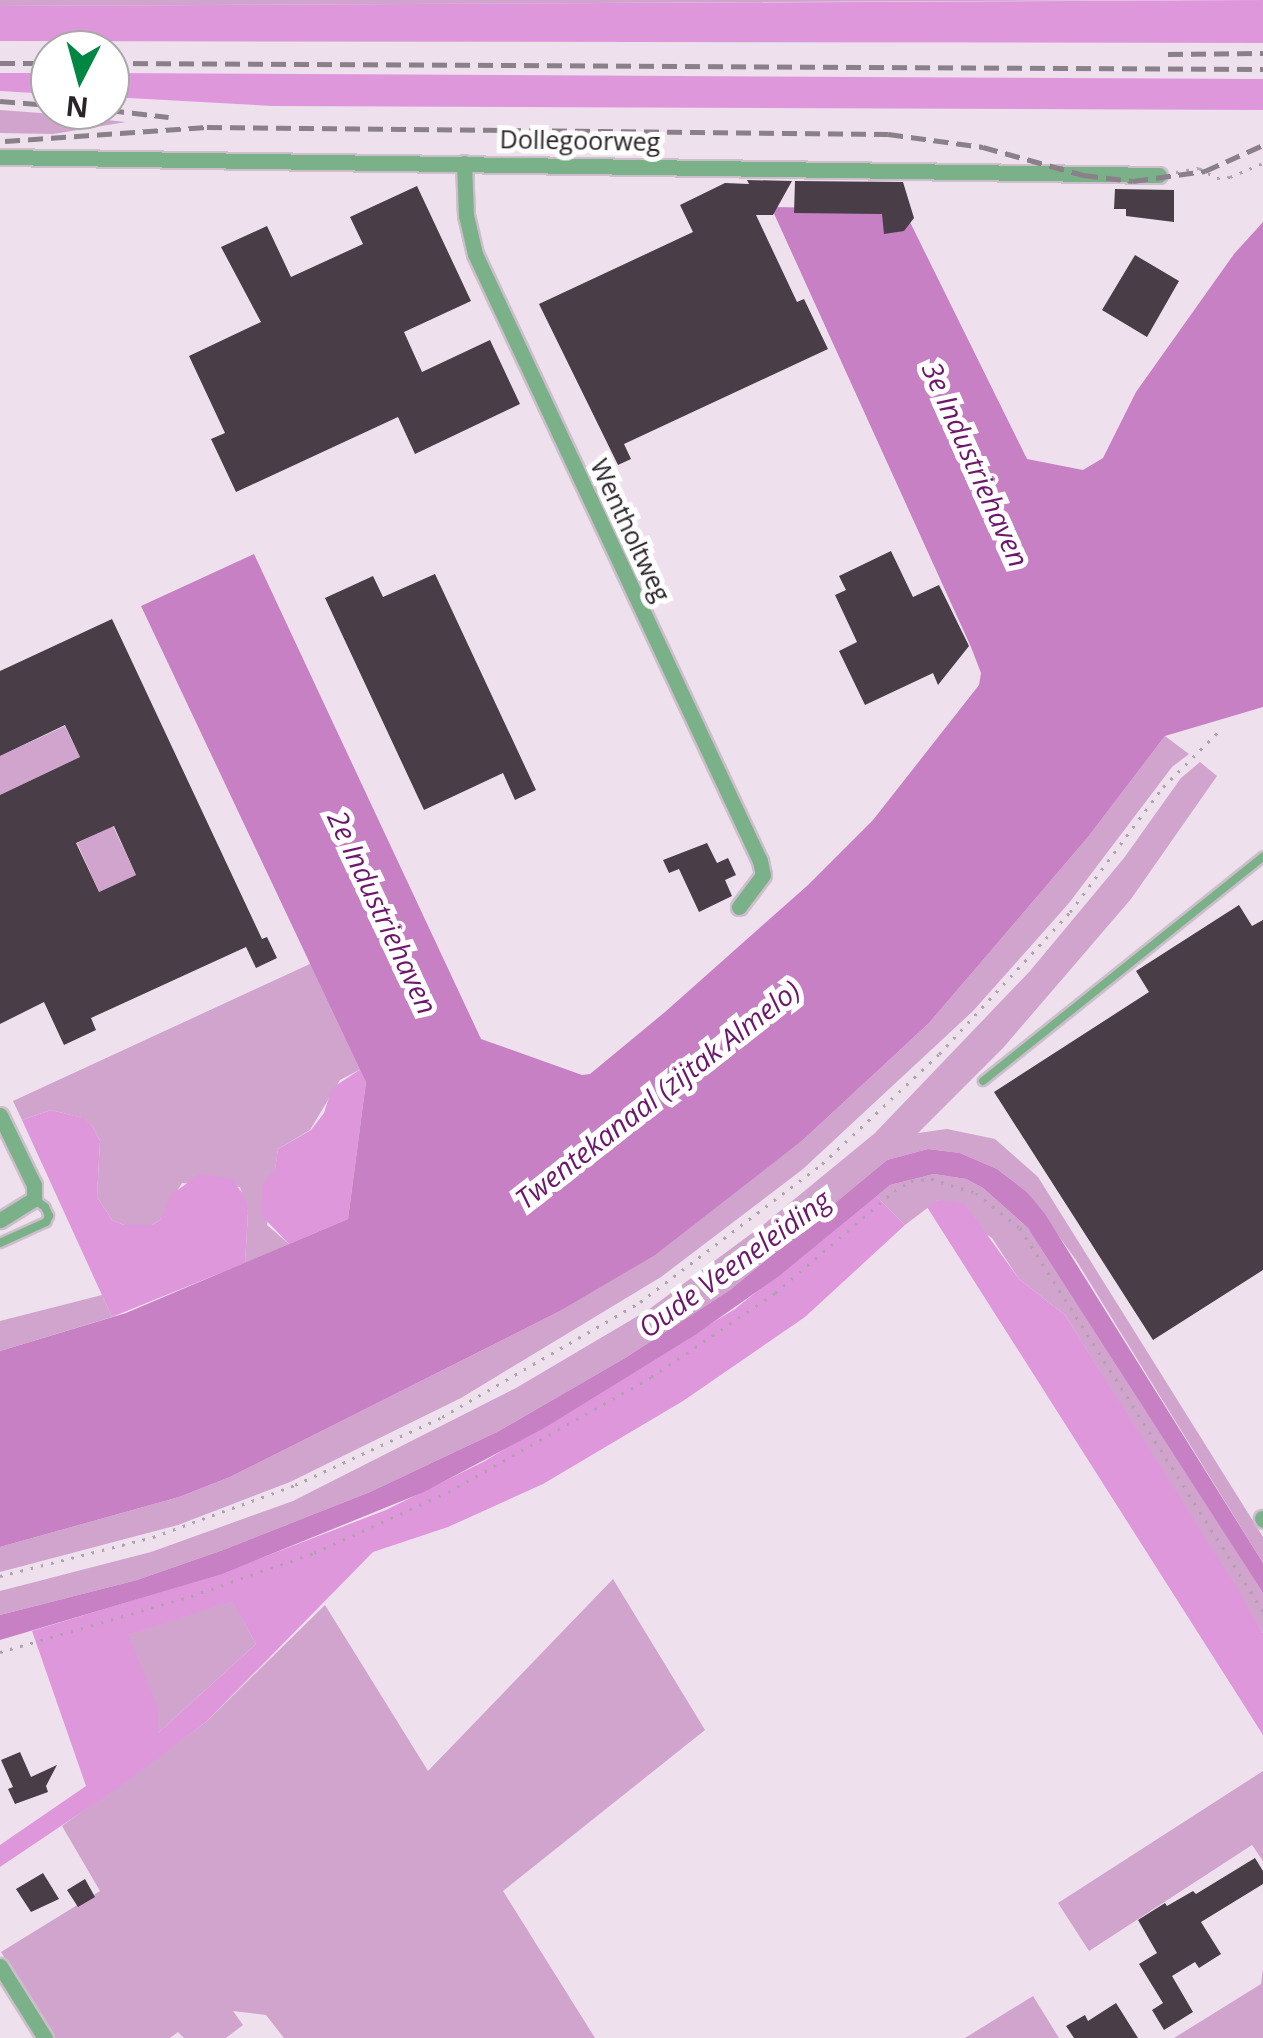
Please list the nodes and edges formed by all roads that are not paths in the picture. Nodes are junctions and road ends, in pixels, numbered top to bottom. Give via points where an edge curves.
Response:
1 (0, 157) edge
2 (464, 164) junction
3 (1159, 175) road end
4 (1263, 856) edge
5 (739, 906) dead end
6 (984, 1082) dead end
7 (0, 1114) edge
8 (34, 1199) junction
9 (0, 1220) edge
10 (0, 1243) edge
11 (0, 1966) edge
12 (39, 2036) edge

1 - 2 street, Dollegoorweg
2 - 3 street, Dollegoorweg
2 - 5 street, Wentholtweg via 474,254 760,861 763,874
4 - 6 lane
7 - 8 street via 34,1185
8 - 9 street
8 - 10 lane via 45,1206 46,1222
11 - 12 street

